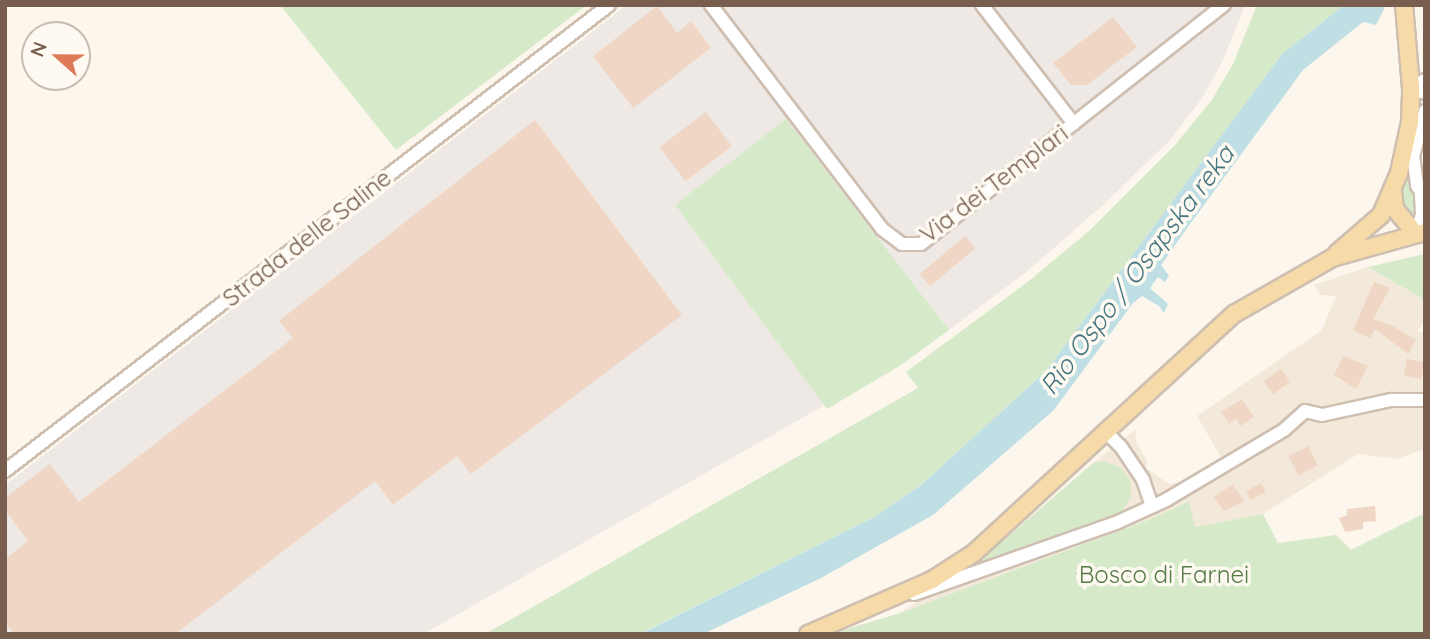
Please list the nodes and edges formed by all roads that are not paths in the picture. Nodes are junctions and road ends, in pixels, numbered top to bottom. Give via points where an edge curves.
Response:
1 (609, 5) edge
2 (711, 5) edge
3 (982, 5) edge
4 (1224, 5) edge
5 (1404, 5) edge
6 (1420, 87) edge
7 (1425, 111) edge
8 (1074, 124) junction
9 (1393, 191) junction
10 (1423, 195) edge
11 (1420, 233) edge
12 (1332, 258) junction
13 (1425, 400) edge
14 (1106, 432) junction
15 (5, 471) edge
16 (1152, 506) junction
17 (880, 604) junction
18 (808, 634) edge

1 - 15 street, Strada delle Saline
2 - 8 street, Via dei Templari via 882,229 902,244 921,244
3 - 8 street
4 - 8 street, Via dei Templari
5 - 6 main road
6 - 9 main road
7 - 10 street via 1413,156
9 - 11 main road via 1395,209
9 - 12 main road via 1381,215
10 - 11 street
11 - 12 main road
12 - 14 main road via 1234,314
13 - 16 street via 1391,400 1322,415 1305,411 1284,430
14 - 16 street via 1143,480
14 - 17 main road via 974,553 932,580
16 - 17 street via 981,572
17 - 18 main road

